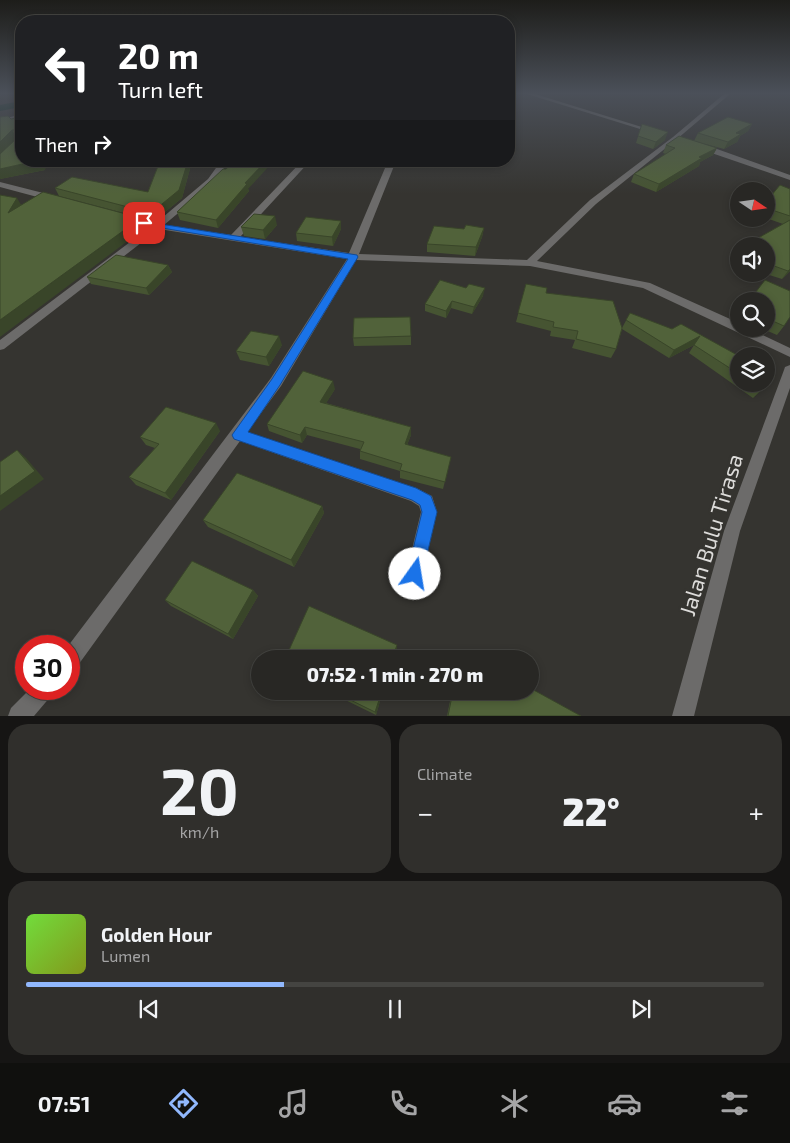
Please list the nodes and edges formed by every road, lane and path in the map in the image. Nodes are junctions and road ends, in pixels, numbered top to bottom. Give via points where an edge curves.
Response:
1 (639, 127) edge
2 (693, 127) edge
3 (680, 140) junction
4 (694, 144) edge
5 (221, 167) edge
6 (300, 167) edge
7 (390, 167) edge
8 (790, 178) edge
9 (0, 184) edge
10 (63, 201) edge
11 (117, 216) edge
12 (157, 226) junction
13 (233, 239) junction
14 (353, 257) junction
15 (530, 263) junction
16 (730, 324) edge
17 (757, 337) edge
18 (0, 346) edge
19 (790, 353) edge
20 (790, 370) edge
21 (239, 435) junction
22 (415, 574) dead end
23 (80, 646) edge
24 (34, 700) edge
25 (19, 716) edge
26 (683, 716) edge

1 - 3 street
2 - 3 street
3 - 15 street via 593,202
4 - 8 street
5 - 12 street via 211,181
6 - 13 street
7 - 14 street
9 - 10 street
11 - 12 street
12 - 13 street
12 - 18 street
13 - 14 street
14 - 15 street
14 - 21 street via 276,382
15 - 16 street via 646,285
17 - 19 street
20 - 26 street, Jalan Bulu Tirasa via 732,530
21 - 22 street via 426,501 430,512
21 - 23 street
24 - 25 street

